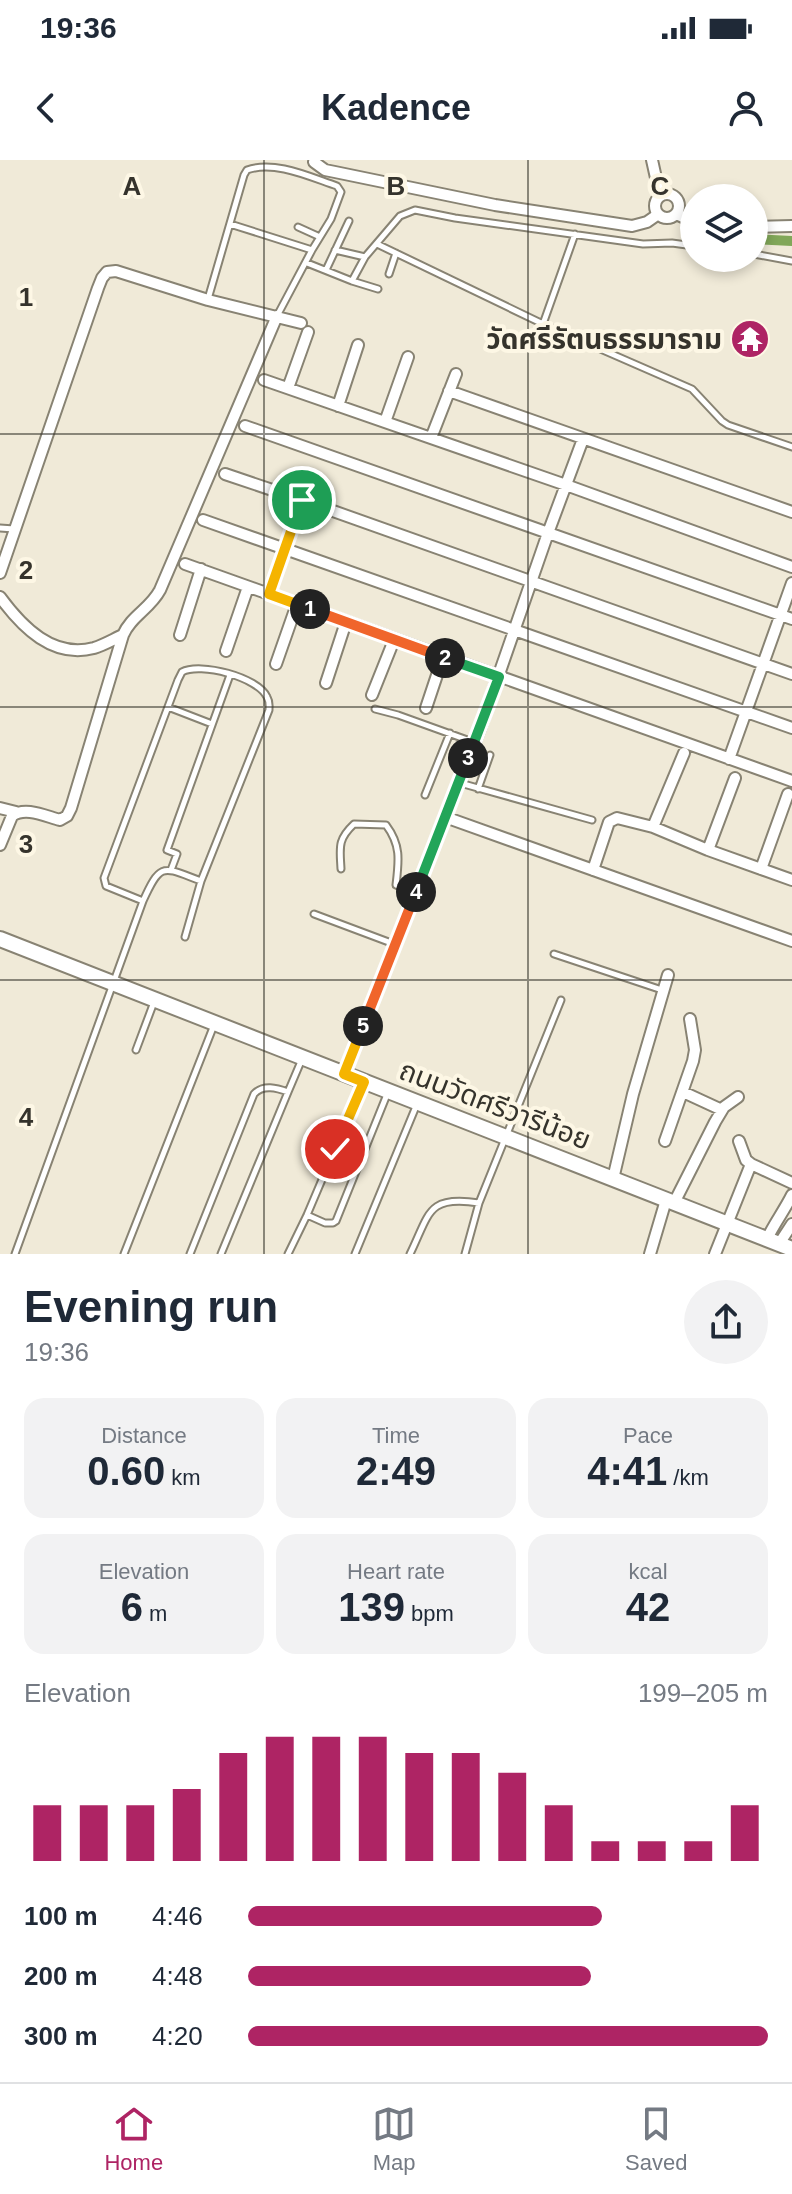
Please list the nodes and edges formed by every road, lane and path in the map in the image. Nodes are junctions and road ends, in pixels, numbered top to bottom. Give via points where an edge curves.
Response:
1 (652, 160) edge
2 (314, 162) dead end
3 (660, 196) junction
4 (676, 214) junction
5 (657, 215) junction
6 (680, 216) edge
7 (349, 221) dead end
8 (230, 224) junction
9 (792, 226) edge
10 (298, 227) dead end
11 (768, 227) edge
12 (575, 234) junction
13 (320, 237) junction
14 (377, 244) junction
15 (680, 244) edge
16 (312, 250) junction
17 (335, 250) junction
18 (396, 253) junction
19 (365, 257) junction
20 (768, 257) edge
21 (792, 261) edge
22 (307, 263) junction
23 (326, 270) junction
24 (389, 274) dead end
25 (352, 281) junction
26 (378, 289) dead end
27 (208, 300) junction
28 (277, 316) junction
29 (543, 324) junction
30 (358, 345) dead end
31 (408, 357) dead end
32 (456, 374) dead end
33 (264, 380) dead end
34 (288, 388) junction
35 (449, 391) junction
36 (338, 406) junction
37 (385, 422) junction
38 (245, 426) dead end
39 (431, 438) junction
40 (583, 439) junction
41 (792, 447) edge
42 (225, 474) dead end
43 (566, 485) junction
44 (302, 500) junction
45 (792, 512) edge
46 (203, 520) dead end
47 (0, 528) edge
48 (15, 529) junction
49 (548, 533) junction
50 (285, 548) junction
51 (185, 564) dead end
52 (792, 567) edge
53 (201, 569) junction
54 (0, 573) edge
55 (532, 581) junction
56 (792, 583) edge
57 (248, 587) junction
58 (269, 594) junction
59 (0, 597) edge
60 (297, 604) junction
61 (780, 615) junction
62 (792, 619) edge
63 (346, 622) junction
64 (515, 631) junction
65 (123, 635) junction
66 (180, 635) dead end
67 (394, 640) junction
68 (226, 651) dead end
69 (443, 657) junction
70 (276, 664) dead end
71 (763, 664) junction
72 (792, 674) edge
73 (230, 675) junction
74 (499, 677) junction
75 (326, 683) dead end
76 (372, 695) dead end
77 (168, 707) junction
78 (426, 708) dead end
79 (375, 709) dead end
80 (746, 712) junction
81 (212, 724) junction
82 (792, 728) edge
83 (450, 733) junction
84 (474, 742) junction
85 (684, 753) dead end
86 (490, 755) dead end
87 (729, 759) junction
88 (735, 778) dead end
89 (792, 781) edge
90 (459, 783) junction
91 (478, 789) junction
92 (788, 794) dead end
93 (425, 795) dead end
94 (0, 808) edge
95 (16, 812) junction
96 (445, 817) junction
97 (592, 820) dead end
98 (653, 827) junction
99 (0, 845) edge
100 (708, 850) junction
101 (341, 869) dead end
102 (761, 869) junction
103 (171, 870) junction
104 (593, 870) junction
105 (792, 880) edge
106 (201, 881) junction
107 (415, 894) junction
108 (143, 901) junction
109 (314, 914) dead end
110 (185, 937) dead end
111 (0, 939) edge
112 (792, 941) edge
113 (395, 945) junction
114 (554, 954) dead end
115 (668, 975) dead end
116 (114, 984) junction
117 (663, 990) junction
118 (155, 1000) junction
119 (561, 1000) dead end
120 (690, 1019) dead end
121 (215, 1024) junction
122 (136, 1050) dead end
123 (302, 1058) junction
124 (344, 1074) junction
125 (364, 1082) junction
126 (288, 1092) junction
127 (388, 1092) junction
128 (683, 1092) junction
129 (738, 1097) dead end
130 (417, 1103) junction
131 (722, 1110) junction
132 (505, 1137) junction
133 (665, 1141) dead end
134 (739, 1141) dead end
135 (751, 1164) junction
136 (613, 1179) junction
137 (792, 1183) edge
138 (792, 1195) edge
139 (670, 1202) junction
140 (479, 1203) junction
141 (307, 1215) junction
142 (727, 1224) junction
143 (792, 1224) edge
144 (779, 1244) edge
145 (15, 1254) edge
146 (124, 1254) edge
147 (190, 1254) edge
148 (221, 1254) edge
149 (288, 1254) edge
150 (355, 1254) edge
151 (410, 1254) edge
152 (465, 1254) edge
153 (650, 1254) edge
154 (715, 1254) edge

1 - 3 street
2 - 5 street via 325,170 495,205 632,226
3 - 4 street via 676,198
3 - 5 street via 654,207
4 - 5 street via 665,219
4 - 6 street
7 - 17 lane
8 - 13 lane via 247,170 284,169 340,189
8 - 16 lane
8 - 27 lane
9 - 11 street
10 - 13 lane
12 - 14 lane via 415,210 400,216
12 - 15 lane
12 - 29 lane
13 - 16 lane
14 - 18 lane
14 - 19 lane
16 - 22 lane
17 - 19 lane
17 - 23 lane
18 - 24 lane
18 - 29 lane
19 - 25 lane
20 - 21 lane
22 - 23 lane
22 - 28 lane
23 - 25 lane
25 - 26 lane
27 - 28 street
27 - 48 street via 107,272
28 - 34 street via 304,327
28 - 65 street via 160,590
29 - 41 lane via 692,389 728,425
30 - 36 street
31 - 37 street
32 - 35 street
33 - 34 street
34 - 36 street
35 - 39 street
35 - 40 street
36 - 37 street
37 - 39 street
38 - 49 street
39 - 43 street
40 - 43 street
40 - 45 street
42 - 44 street
43 - 49 street
43 - 52 street
44 - 50 street
44 - 55 street
46 - 50 street
47 - 48 lane
48 - 54 street
49 - 55 street
49 - 61 street
50 - 58 street
50 - 64 street
51 - 53 street
53 - 57 street
53 - 66 street
55 - 64 street
55 - 71 street
56 - 61 street
57 - 58 street
57 - 68 street
58 - 60 street
59 - 65 street via 52,646 93,648
60 - 63 street
60 - 70 street
61 - 62 street
61 - 71 street
63 - 67 street
63 - 75 street
64 - 74 street
64 - 80 street
65 - 95 street via 67,816 60,820
67 - 69 street
67 - 76 street
69 - 74 street
69 - 78 street
71 - 72 street
71 - 80 street
73 - 77 lane via 188,668
73 - 81 lane
73 - 106 lane via 263,691 269,710
74 - 84 street
74 - 87 street
77 - 81 lane
77 - 108 lane via 104,878 106,886
79 - 83 lane
80 - 82 street
80 - 87 street
81 - 103 lane via 167,850 177,854
83 - 84 lane
83 - 93 lane
84 - 90 street
85 - 98 street
86 - 91 lane
87 - 89 street
88 - 100 street
90 - 91 lane
90 - 96 street
91 - 97 lane
92 - 102 street
94 - 95 street
95 - 99 street
96 - 104 street
96 - 107 street
98 - 100 street
98 - 104 street via 611,820
100 - 102 street
101 - 107 lane via 344,833 354,824 386,825 397,839 396,885
102 - 105 street
103 - 106 lane
103 - 108 lane via 156,875
104 - 112 street
106 - 110 lane
107 - 113 street
108 - 116 lane
109 - 113 lane
111 - 116 main road, ถนนวัดศรีวารีน้อย
113 - 124 street
114 - 117 lane
115 - 117 street
116 - 118 main road, ถนนวัดศรีวารีน้อย
116 - 145 lane
117 - 136 street
118 - 121 main road, ถนนวัดศรีวารีน้อย
118 - 122 lane
119 - 132 lane
120 - 128 street via 695,1050
121 - 123 main road, ถนนวัดศรีวารีน้อย
121 - 146 lane
123 - 124 main road, ถนนวัดศรีวารีน้อย
123 - 126 lane
124 - 125 main road, ถนนวัดศรีวารีน้อย
125 - 127 main road, ถนนวัดศรีวารีน้อย
125 - 141 lane
126 - 147 lane via 272,1088 254,1094
126 - 148 lane
127 - 130 main road, ถนนวัดศรีวารีน้อย
127 - 141 lane via 336,1221 329,1224
128 - 131 street
128 - 133 street
129 - 131 street
130 - 132 main road, ถนนวัดศรีวารีน้อย
130 - 150 lane
131 - 139 street
132 - 136 main road, ถนนวัดศรีวารีน้อย
132 - 140 lane
134 - 135 street
135 - 137 street
135 - 142 street
136 - 139 main road, ถนนวัดศรีวารีน้อย
138 - 144 street
139 - 142 main road, ถนนวัดศรีวารีน้อย
139 - 153 street
140 - 151 lane via 453,1200 432,1208
140 - 152 lane
141 - 149 lane
142 - 144 main road, ถนนวัดศรีวารีน้อย
142 - 154 street
143 - 144 street

